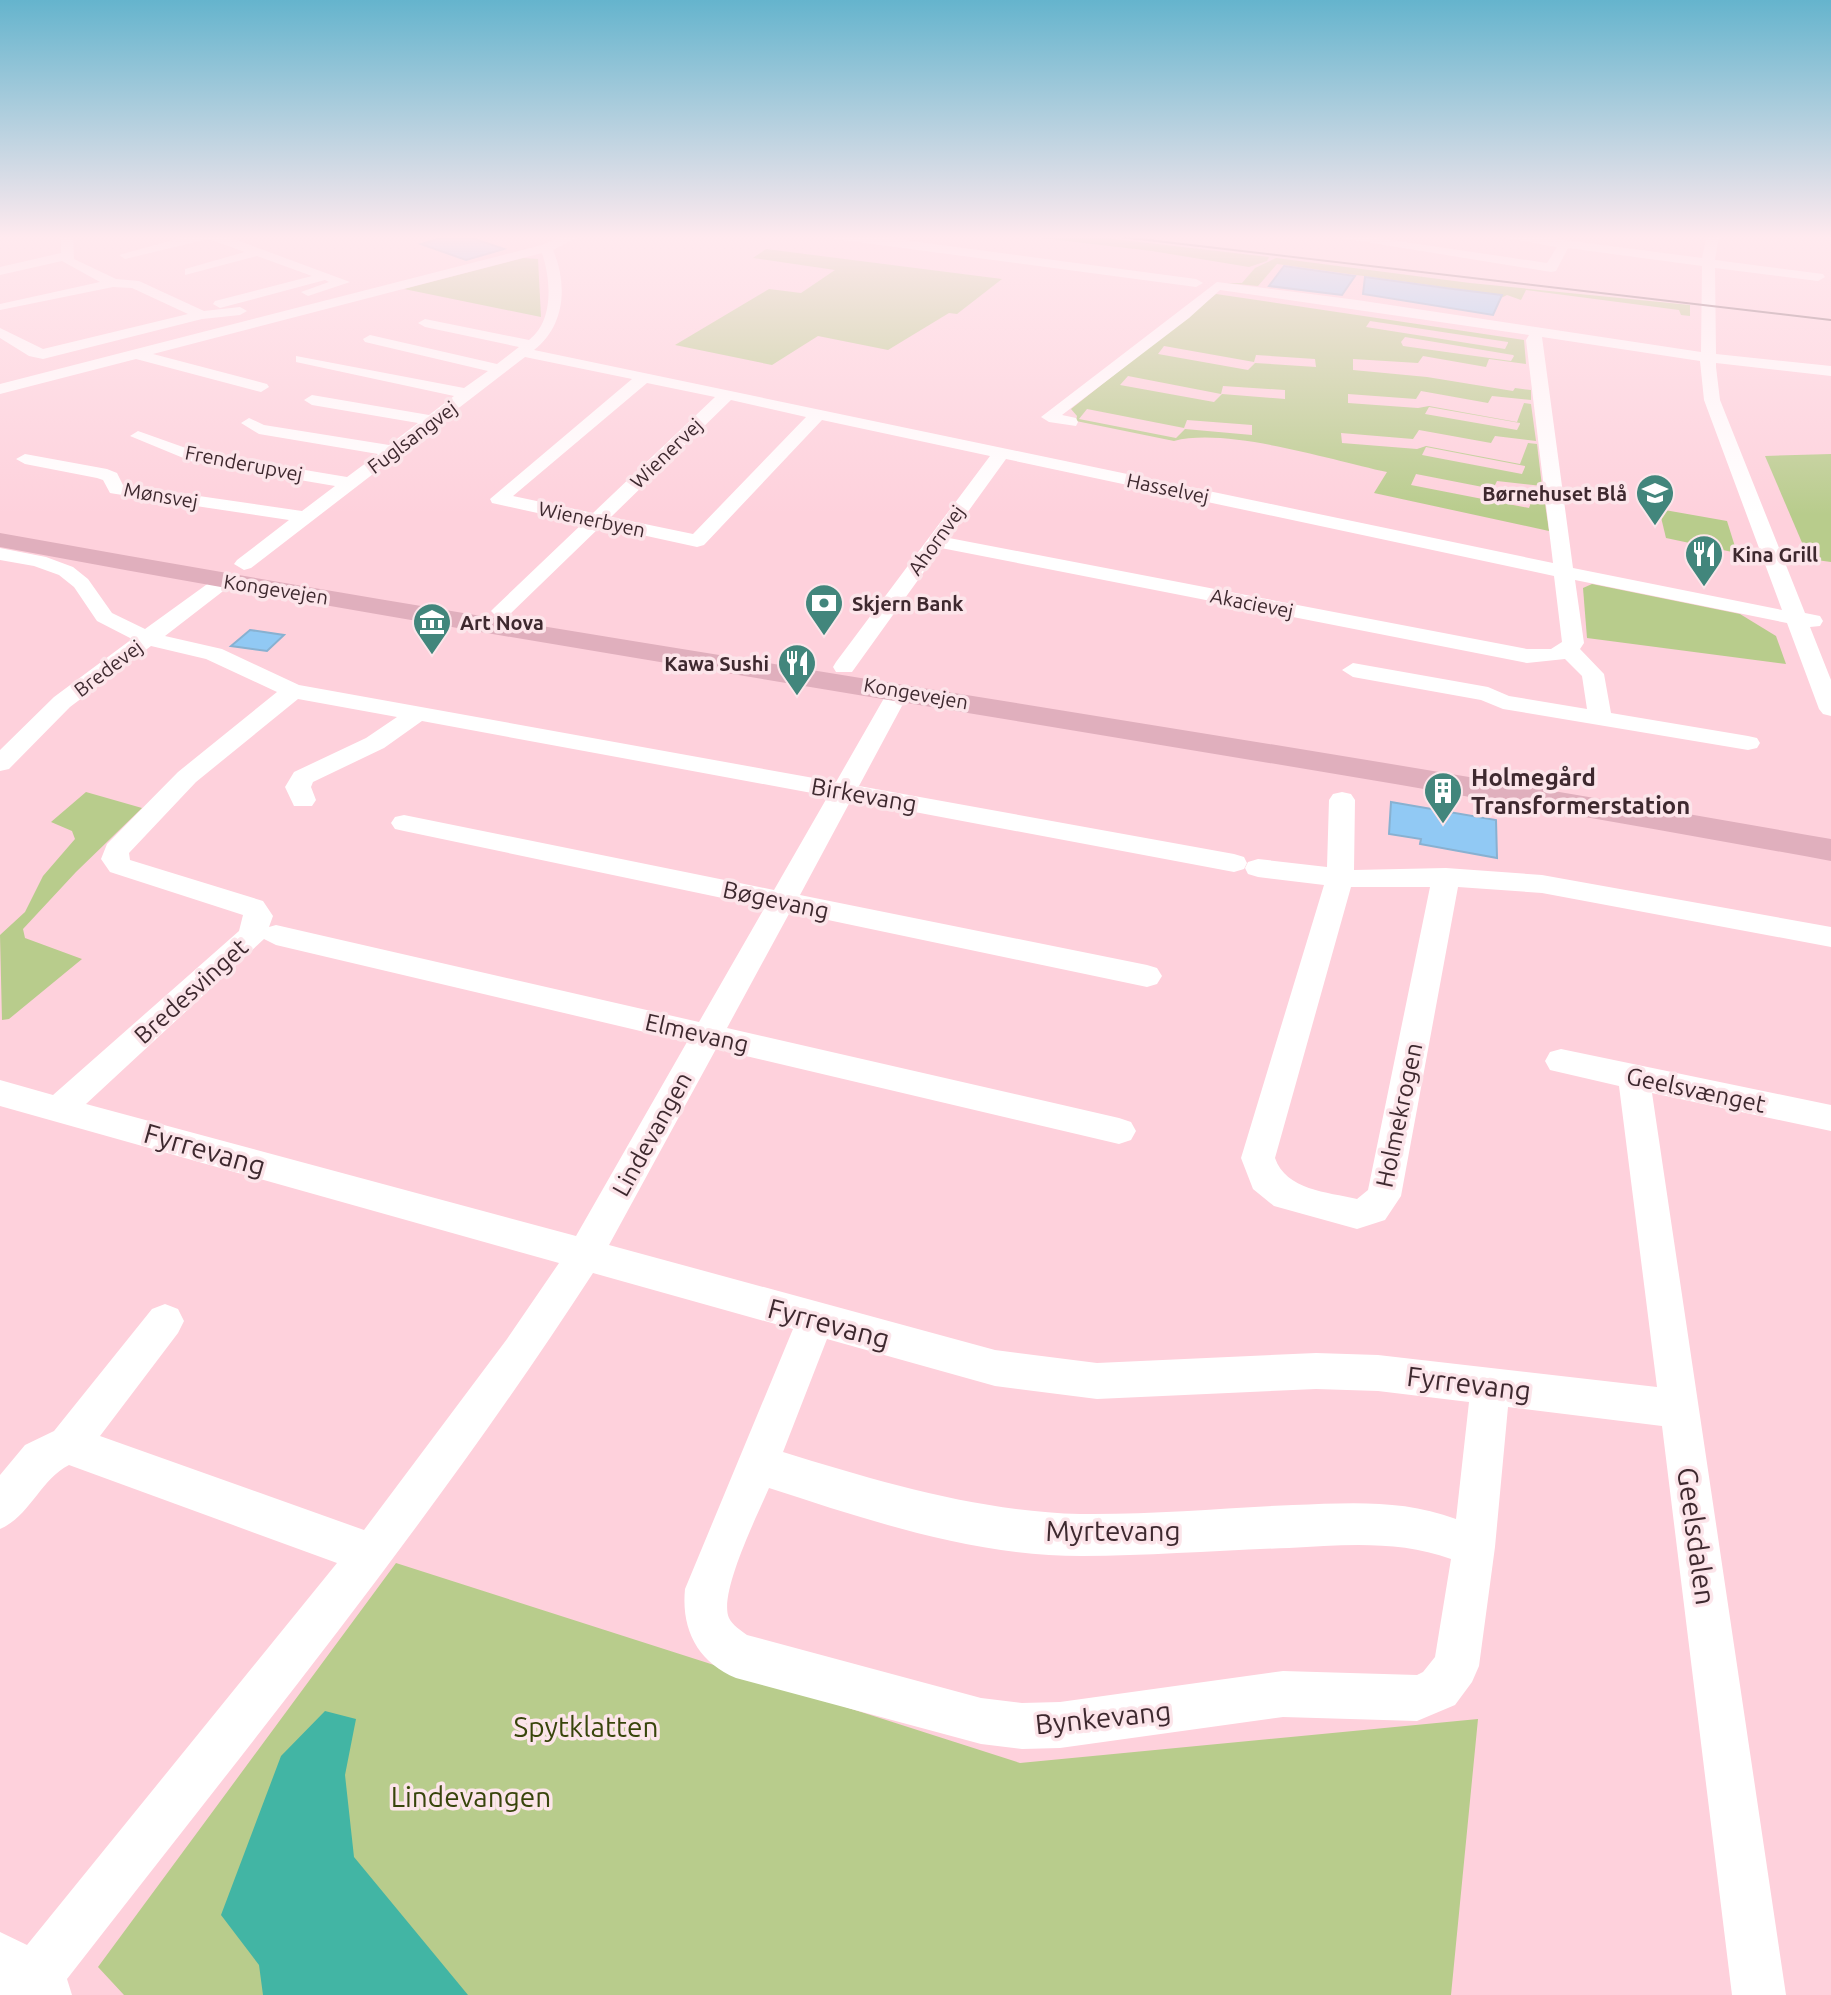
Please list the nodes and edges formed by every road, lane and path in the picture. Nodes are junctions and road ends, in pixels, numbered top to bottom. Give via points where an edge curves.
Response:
1 (123, 328) edge
2 (141, 328) edge
3 (235, 328) edge
4 (446, 328) edge
5 (550, 328) edge
6 (1167, 328) edge
7 (1498, 328) edge
8 (1714, 328) edge
9 (1537, 334) junction
10 (4, 338) edge
11 (370, 339) dead end
12 (70, 340) dead end
13 (528, 348) junction
14 (135, 354) junction
15 (301, 359) dead end
16 (1714, 359) junction
17 (501, 369) junction
18 (1831, 371) edge
19 (644, 377) junction
20 (261, 387) dead end
21 (0, 389) edge
22 (469, 394) junction
23 (727, 395) junction
24 (312, 400) dead end
25 (818, 414) junction
26 (433, 421) junction
27 (1070, 422) dead end
28 (249, 423) dead end
29 (138, 436) dead end
30 (394, 451) junction
31 (1001, 453) junction
32 (25, 459) dead end
33 (352, 483) junction
34 (305, 517) junction
35 (595, 520) junction
36 (0, 525) edge
37 (0, 540) edge
38 (936, 541) junction
39 (0, 554) edge
40 (234, 572) junction
41 (1563, 572) junction
42 (502, 611) junction
43 (1803, 620) junction
44 (147, 638) junction
45 (1568, 650) junction
46 (844, 667) junction
47 (1831, 668) edge
48 (1353, 670) dead end
49 (293, 691) junction
50 (899, 691) junction
51 (1831, 709) edge
52 (418, 713) junction
53 (1600, 719) junction
54 (1748, 743) dead end
55 (0, 764) edge
56 (842, 791) junction
57 (303, 800) dead end
58 (1342, 800) dead end
59 (1648, 817) junction
60 (404, 823) dead end
61 (1831, 826) edge
62 (1831, 838) edge
63 (1831, 850) edge
64 (1446, 877) junction
65 (1340, 878) junction
66 (781, 901) junction
67 (276, 935) dead end
68 (1831, 937) edge
69 (1147, 976) dead end
70 (707, 1035) junction
71 (1561, 1061) dead end
72 (1634, 1077) junction
73 (0, 1093) edge
74 (60, 1108) junction
75 (1831, 1118) edge
76 (1119, 1131) dead end
77 (585, 1255) junction
78 (816, 1320) junction
79 (165, 1321) dead end
80 (1490, 1386) junction
81 (1680, 1409) junction
82 (68, 1445) junction
83 (758, 1464) junction
84 (0, 1508) edge
85 (1474, 1547) junction
86 (370, 1554) junction
87 (25, 1982) edge
88 (1759, 1995) edge

1 - 12 street
2 - 10 street via 57,353 34,353
3 - 14 street
4 - 13 street, Hasselvej
5 - 13 street, Fuglsangvej
6 - 27 street via 1049,417
7 - 9 street
8 - 16 street
9 - 16 street
9 - 41 street via 1533,340
11 - 17 street
13 - 17 street, Fuglsangvej
13 - 19 street, Hasselvej
14 - 20 street
14 - 21 street
15 - 22 street
16 - 18 street
16 - 43 street via 1708,379 1717,416
17 - 22 street, Fuglsangvej
19 - 23 street, Hasselvej
19 - 35 street, Wienerbyen via 499,499
22 - 26 street, Fuglsangvej
23 - 25 street, Hasselvej
23 - 35 street, Wienervej
24 - 26 street
25 - 31 street, Hasselvej
25 - 35 street, Wienerbyen via 697,541
26 - 30 street, Fuglsangvej
28 - 30 street
29 - 33 street, Frenderupvej via 193,457
30 - 33 street, Fuglsangvej
31 - 38 street, Ahornvej
31 - 41 street, Hasselvej
32 - 34 street, Mønsvej via 101,473 111,477 116,489
33 - 34 street, Fuglsangvej
34 - 40 street, Fuglsangvej
35 - 42 street, Wienervej
36 - 40 main road, Kongevejen
37 - 40 main road, Kongevejen
38 - 45 street, Akacievej via 1527,656
38 - 46 street, Ahornvej
39 - 44 street via 66,571 104,617
40 - 42 main road, Kongevejen
40 - 44 street, Bredevej
40 - 50 main road, Kongevejen
41 - 43 street, Hasselvej
41 - 45 street via 1573,643
42 - 46 main road, Kongevejen
43 - 47 street
43 - 51 street
44 - 49 street via 214,654
44 - 55 street, Bredevej via 62,702
45 - 53 street via 1593,674
46 - 61 main road, Kongevejen
48 - 53 street
49 - 52 street
49 - 74 street, Bredesvinget via 187,777 116,850 114,859 120,866 253,908 259,916 252,936
50 - 56 street, Lindevangen
50 - 59 main road, Kongevejen
52 - 56 street, Birkevang
52 - 57 street via 383,739 303,777 298,787
53 - 54 street
56 - 65 street, Birkevang
56 - 66 street, Lindevangen
58 - 65 street, Holmekrogen
59 - 62 main road
59 - 63 main road, Kongevejen
60 - 66 street, Bøgevang
64 - 65 street
64 - 65 street, Holmekrogen via 1384,1196 1373,1209 1357,1214 1286,1196 1265,1179 1258,1158
64 - 68 street via 1542,884
66 - 69 street, Bøgevang
66 - 70 street, Lindevangen
67 - 70 street, Elmevang
70 - 76 street, Elmevang
70 - 77 street, Lindevangen
71 - 72 street, Geelsvænget
72 - 75 street, Geelsvænget
72 - 81 street, Geelsdalen
73 - 74 street, Fyrrevang
74 - 77 street, Fyrrevang
77 - 78 street, Fyrrevang
77 - 86 street, Lindevangen via 530,1341
78 - 80 street, Fyrrevang via 995,1368 1097,1381 1316,1371
78 - 83 street, Bynkevang
79 - 82 street
80 - 81 street, Fyrrevang
80 - 85 street, Bynkevang
81 - 88 street, Geelsdalen
82 - 84 street via 39,1459
82 - 86 street
83 - 85 street, Myrtevang via 903,1510 983,1526 1080,1535 1376,1523 1426,1529
83 - 85 street, Bynkevang via 707,1589 704,1618 718,1642 736,1655 981,1721 1022,1726 1283,1694 1417,1698 1439,1689 1456,1666
86 - 87 street, Lindevangen

